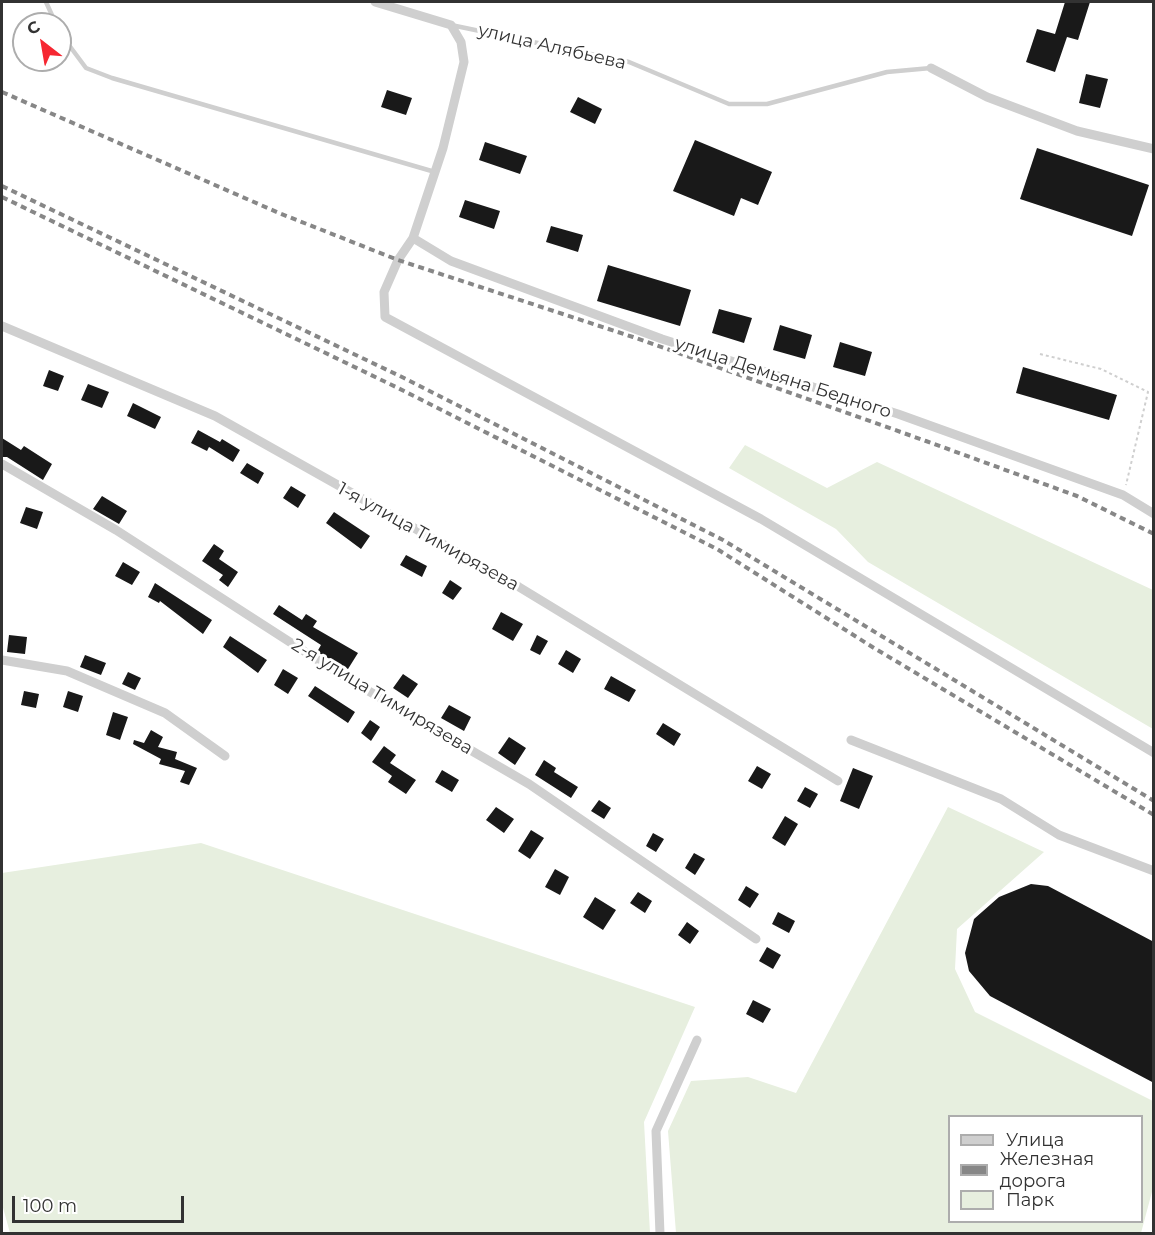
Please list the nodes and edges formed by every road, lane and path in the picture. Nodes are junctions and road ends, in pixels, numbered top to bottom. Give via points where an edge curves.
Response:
1 (375, 2) edge
2 (451, 25) junction
3 (72, 49) edge
4 (931, 68) joint
5 (1154, 149) edge
6 (435, 172) junction
7 (413, 238) junction
8 (2, 326) edge
9 (1040, 354) dead end
10 (2, 464) edge
11 (1124, 495) junction
12 (1154, 514) edge
13 (2, 660) edge
14 (851, 740) dead end
15 (1143, 747) junction
16 (1154, 747) edge
17 (1154, 753) edge
18 (225, 756) dead end
19 (838, 781) dead end
20 (1154, 871) edge
21 (756, 939) dead end
22 (697, 1040) dead end
23 (660, 1233) edge

1 - 2 street
2 - 4 lane, улица Алябьева via 628,62 729,104 767,104 887,72
2 - 6 street via 461,42 464,62
3 - 6 lane via 86,68 112,78
4 - 5 street via 987,97 1077,131
6 - 7 street
7 - 11 street, улица Демьяна Бедного via 451,261 651,335 898,414
7 - 15 street via 384,292 385,317 761,519
8 - 19 street, 1-я улица Тимирязева via 214,416 519,587
9 - 11 path via 1101,369 1148,392
10 - 21 street, 2-я улица Тимирязева via 116,530 341,675 529,784
11 - 12 street, улица Демьяна Бедного
13 - 18 street via 67,670 165,713
14 - 20 street via 1002,799 1059,835
15 - 16 street
15 - 17 street
22 - 23 street via 656,1131

